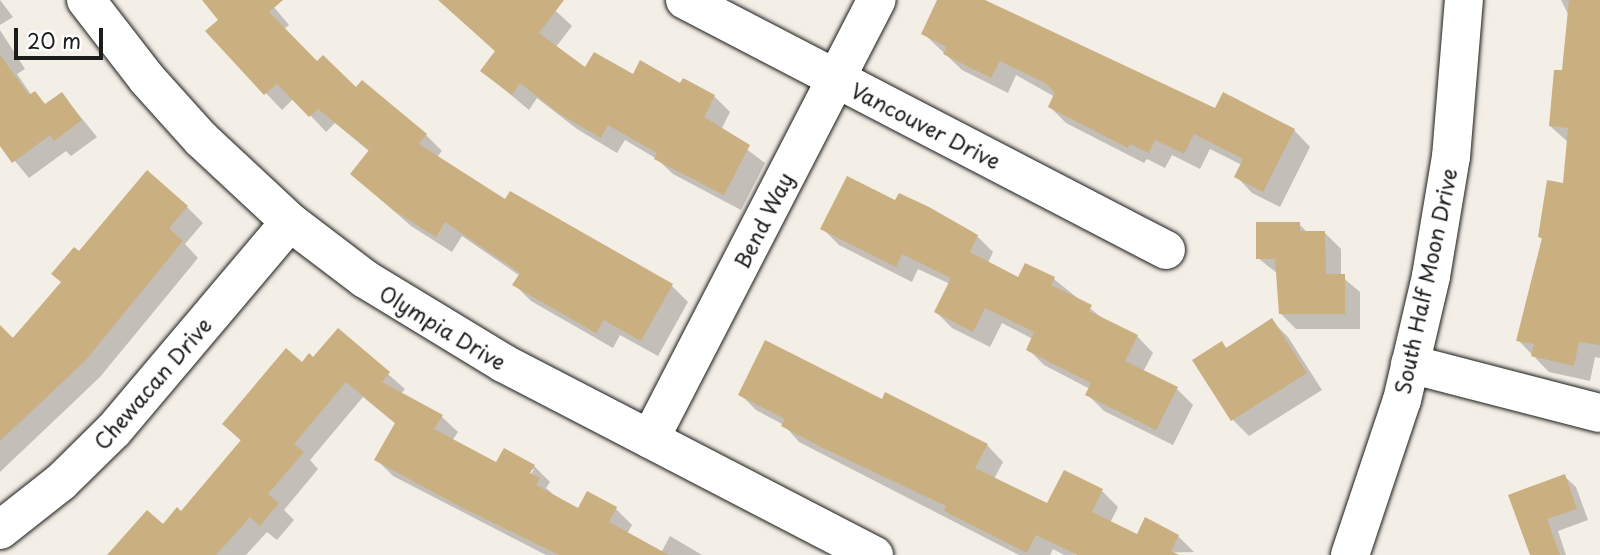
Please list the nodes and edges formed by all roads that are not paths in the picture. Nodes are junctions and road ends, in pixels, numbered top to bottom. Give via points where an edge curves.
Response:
1 (86, 0) edge
2 (685, 0) edge
3 (877, 0) edge
4 (1464, 0) edge
5 (836, 79) junction
6 (290, 222) junction
7 (1167, 250) dead end
8 (1410, 364) junction
9 (1600, 413) edge
10 (650, 439) junction
11 (0, 530) edge
12 (874, 555) edge
13 (1350, 555) edge

1 - 6 street, Olympia Drive via 201,139
2 - 5 street, Vancouver Drive
3 - 5 street, Bend Way
4 - 8 street, South Half Moon Drive via 1451,157
5 - 7 street, Vancouver Drive
5 - 10 street, Bend Way
6 - 10 street, Olympia Drive via 433,324
6 - 11 street, Chewacan Drive via 114,430 61,482
8 - 9 street
8 - 13 street, South Half Moon Drive
10 - 12 street, Olympia Drive

